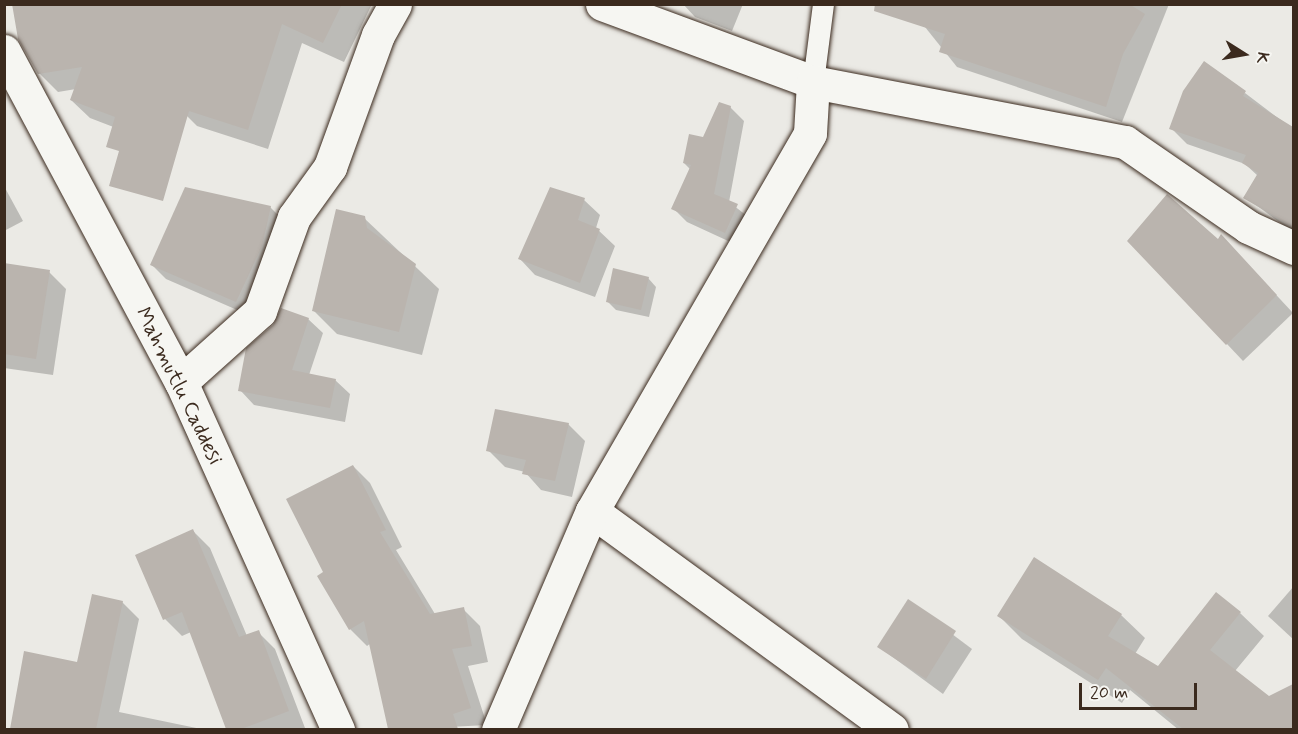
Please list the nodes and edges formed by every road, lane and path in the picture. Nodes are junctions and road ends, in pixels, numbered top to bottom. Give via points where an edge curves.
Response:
1 (395, 4) edge
2 (602, 4) edge
3 (823, 4) edge
4 (4, 51) edge
5 (813, 82) junction
6 (1293, 248) edge
7 (181, 382) junction
8 (592, 511) junction
9 (338, 729) edge
10 (498, 729) edge
11 (892, 729) edge

1 - 7 street via 378,35 330,167 294,217 260,311
2 - 5 street
3 - 5 lane
4 - 7 street, Mahmutlu Caddesi
5 - 6 street via 1125,142 1248,227
5 - 8 street via 810,133
7 - 9 street, Mahmutlu Caddesi
8 - 10 street
8 - 11 street

